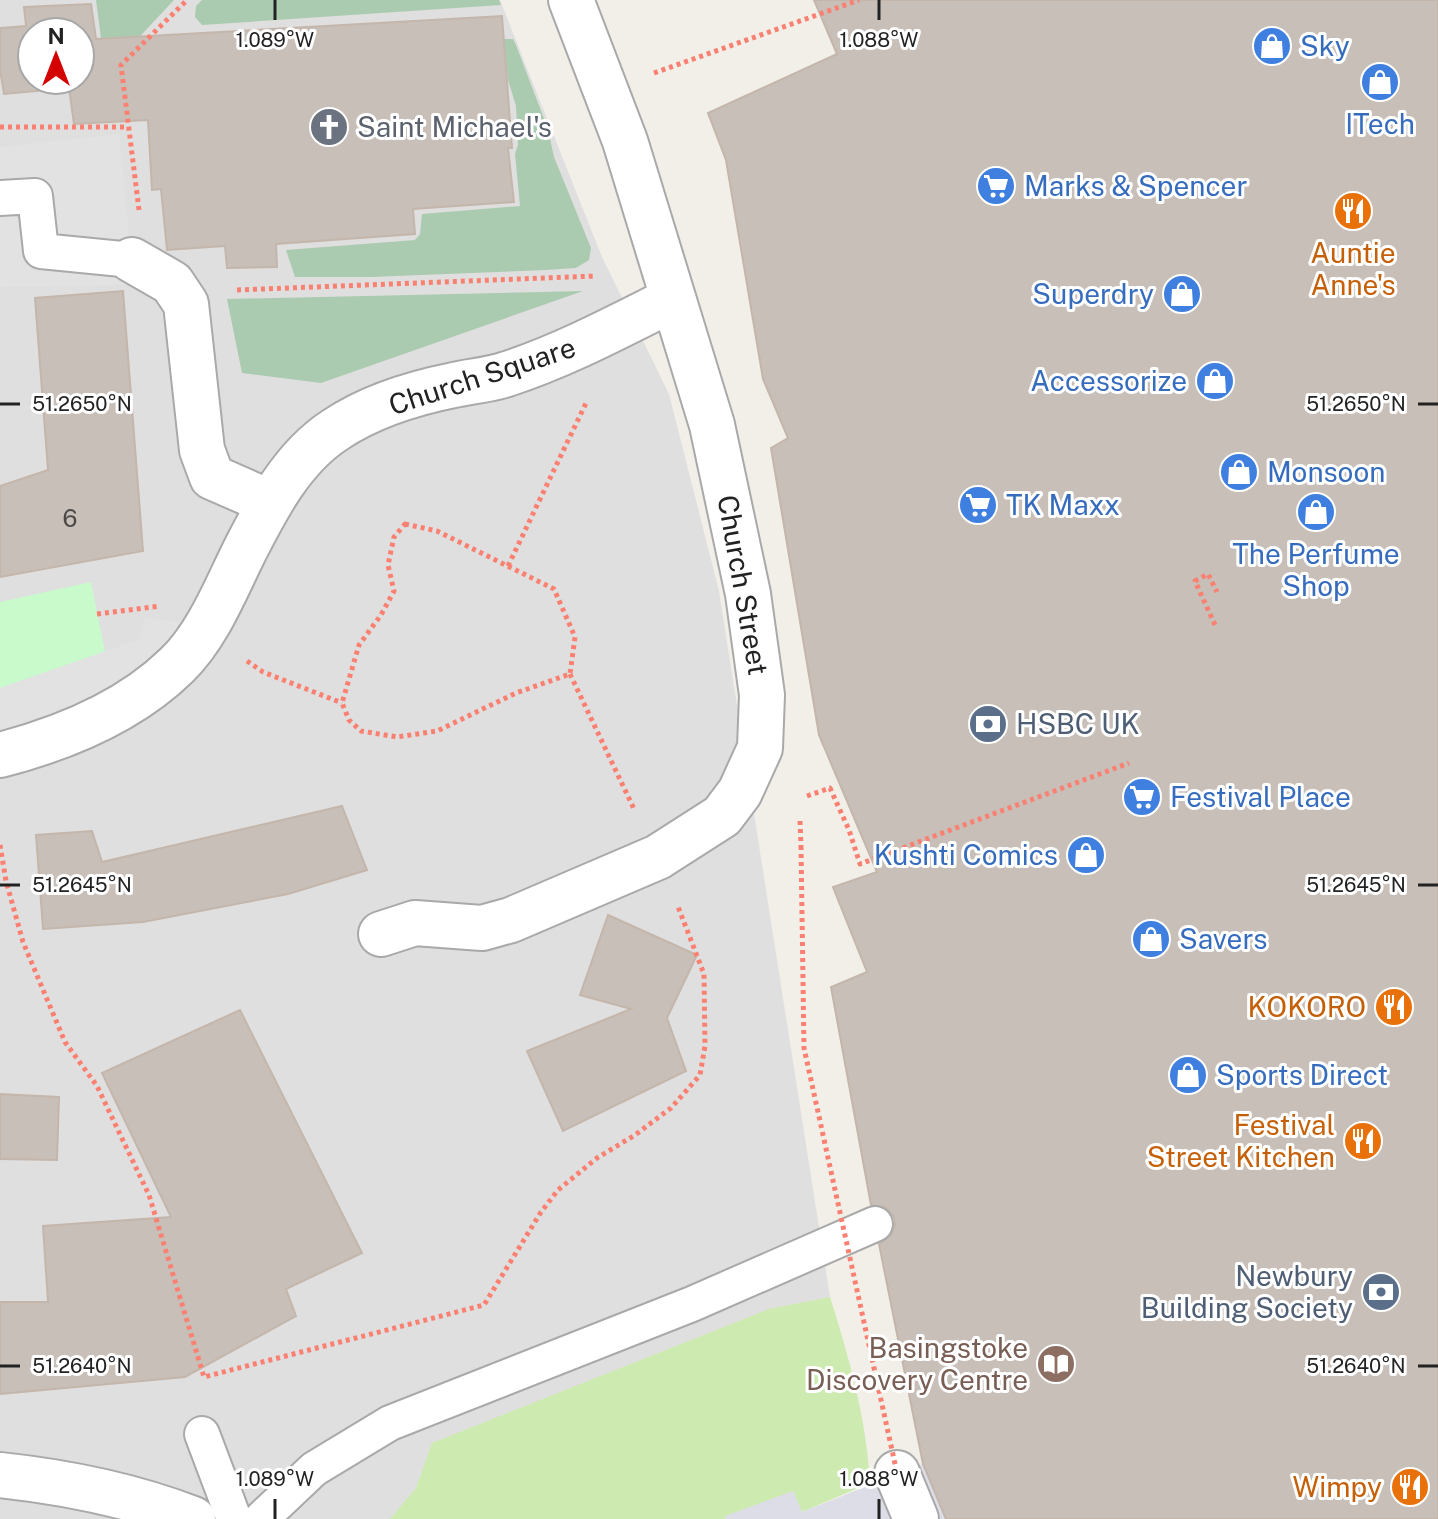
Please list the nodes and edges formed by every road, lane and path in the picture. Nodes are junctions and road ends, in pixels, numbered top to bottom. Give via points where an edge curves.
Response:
1 (187, 0) edge
2 (571, 0) edge
3 (859, 0) edge
4 (654, 73) dead end
5 (0, 127) edge
6 (127, 127) junction
7 (0, 198) edge
8 (140, 214) dead end
9 (132, 260) joint
10 (596, 276) dead end
11 (227, 290) dead end
12 (673, 299) junction
13 (590, 394) dead end
14 (269, 502) junction
15 (508, 566) junction
16 (1217, 592) dead end
17 (1215, 625) dead end
18 (244, 659) dead end
19 (570, 674) junction
20 (342, 703) junction
21 (0, 755) edge
22 (1129, 763) dead end
23 (807, 796) dead end
24 (636, 814) dead end
25 (800, 821) dead end
26 (0, 845) edge
27 (672, 893) dead end
28 (381, 934) dead end
29 (875, 1224) dead end
30 (202, 1434) dead end
31 (897, 1473) joint
32 (0, 1475) edge
33 (193, 1519) edge
34 (234, 1519) edge
35 (261, 1519) edge
36 (916, 1519) edge

1 - 6 path via 121,65
2 - 12 street, Church Street via 625,141
3 - 4 path
5 - 6 path
6 - 8 path
7 - 9 lane via 35,196 41,251
9 - 14 street via 172,283 186,304 202,450 212,477
10 - 11 path
12 - 14 street, Church Square via 570,350 504,375 420,392 335,430 306,455
12 - 28 street, Church Street via 730,502 762,695 760,748 740,792 722,816 658,857 511,920 482,928 415,923
13 - 15 path
14 - 21 street, Church Square via 207,625 178,665 89,723
15 - 19 path via 554,589 575,637
15 - 20 path via 437,531 405,524 394,537 388,565 394,591 359,645
16 - 17 path via 1208,574 1195,581
18 - 20 path via 263,672
19 - 20 path via 437,731 397,737 361,731
19 - 24 path
22 - 23 path via 860,864 830,788
25 - 31 path, bridge via 804,1048
26 - 27 path via 23,942 65,1042 97,1086 149,1195 204,1377 484,1305 558,1190 671,1108 700,1075 704,974
29 - 35 lane via 692,1304 390,1423 314,1469
30 - 34 lane
31 - 36 street
32 - 33 street via 151,1503

